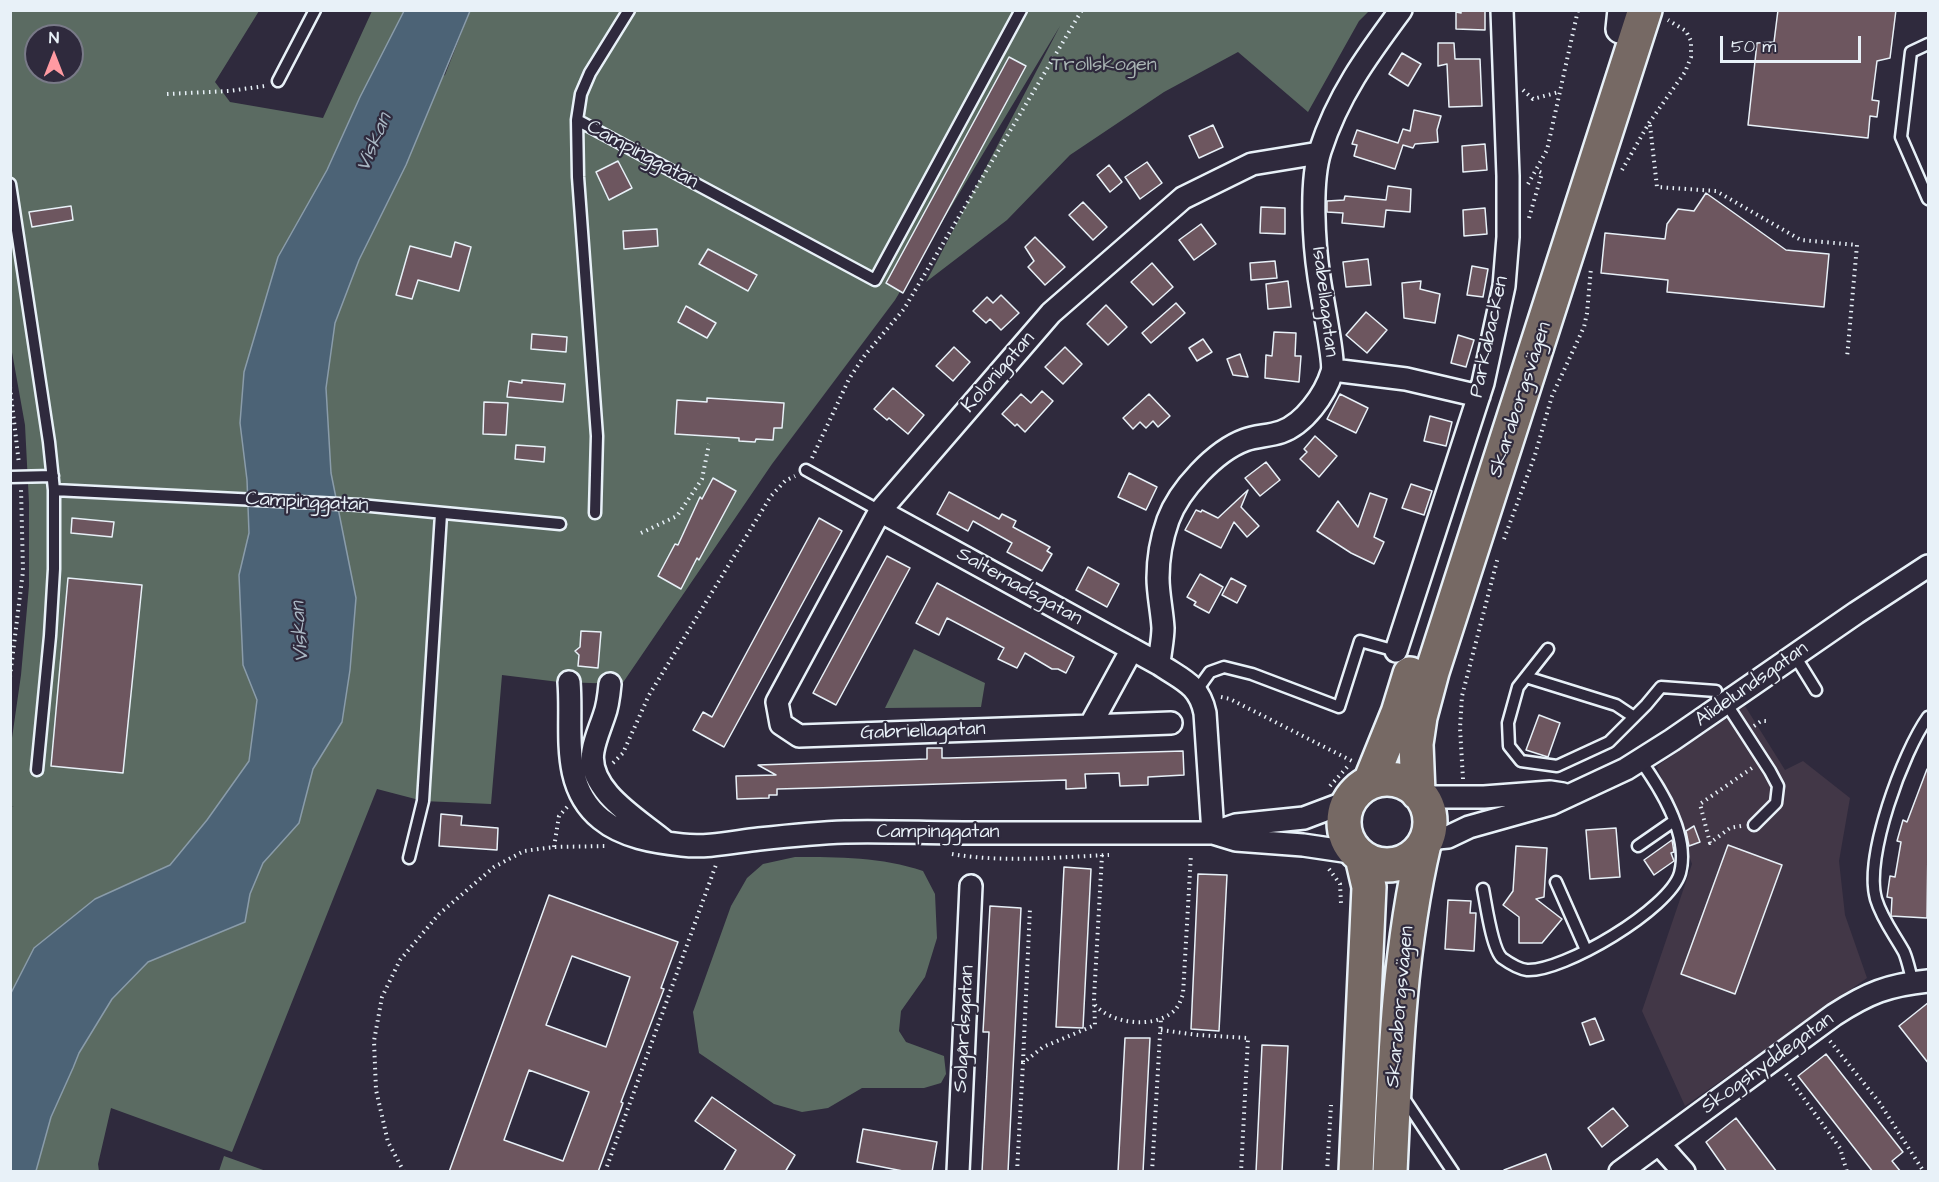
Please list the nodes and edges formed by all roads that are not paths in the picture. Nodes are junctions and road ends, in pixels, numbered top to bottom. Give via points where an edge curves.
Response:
1 (315, 10) edge
2 (629, 10) edge
3 (1021, 10) edge
4 (1401, 10) edge
5 (1503, 10) edge
6 (1634, 15) edge
7 (1929, 44) edge
8 (278, 81) road end
9 (577, 120) junction
10 (1319, 153) junction
11 (10, 184) edge
12 (1929, 199) edge
13 (1332, 370) junction
14 (1479, 396) junction
15 (806, 470) road end
16 (52, 476) junction
17 (15, 477) edge
18 (54, 490) junction
19 (880, 511) junction
20 (595, 513) dead end
21 (441, 514) junction
22 (560, 524) dead end
23 (1929, 566) edge
24 (1132, 649) junction
25 (1548, 649) dead end
26 (1396, 651) joint
27 (1795, 656) junction
28 (1159, 664) junction
29 (1526, 677) junction
30 (569, 682) dead end
31 (610, 684) dead end
32 (1197, 690) junction
33 (1816, 690) dead end
34 (1721, 697) junction
35 (777, 702) joint
36 (1634, 717) junction
37 (1929, 717) edge
38 (1171, 723) dead end
39 (1090, 726) junction
40 (1640, 760) junction
41 (37, 770) dead end
42 (1348, 791) junction
43 (1570, 794) junction
44 (1420, 795) junction
45 (1674, 821) junction
46 (1754, 825) road end
47 (1213, 833) junction
48 (1426, 841) junction
49 (664, 842) junction
50 (1638, 846) dead end
51 (1359, 855) junction
52 (409, 858) dead end
53 (1556, 882) dead end
54 (971, 886) dead end
55 (1482, 889) dead end
56 (1586, 950) junction
57 (1922, 980) edge
58 (1394, 1082) junction
59 (1659, 1144) junction
60 (958, 1172) edge
61 (1356, 1172) edge
62 (1390, 1172) edge
63 (1453, 1172) edge
64 (1620, 1172) edge
65 (1684, 1172) edge

1 - 8 lane
2 - 9 lane via 590,73 581,94
3 - 9 lane, Campinggatan via 875,280
4 - 10 street, Isabellagatan via 1357,70
5 - 14 street, Parkabacken via 1506,256 1499,314
6 - 42 main road, Skaraborgsvägen via 1536,281 1398,713
6 - 44 main road, Skaraborgsvägen via 1432,672 1416,744
7 - 12 lane via 1911,52 1901,136
9 - 20 lane, Campinggatan via 597,436
10 - 13 street, Isabellagatan via 1314,185 1316,260
10 - 19 street, Kolonigatan via 1252,164 1183,198 1051,313
11 - 16 lane
13 - 14 street via 1406,379
13 - 28 street, Isabellagatan via 1305,418 1282,432 1245,440 1224,451 1191,483 1168,519 1158,577 1163,630
14 - 26 street, Parkabacken
15 - 19 lane
16 - 17 lane
16 - 18 lane
18 - 21 lane, Campinggatan via 360,505
18 - 41 lane via 50,636
19 - 24 street, Saltemadsgatan
19 - 35 street, Kolonigatan
21 - 22 lane, Campinggatan
21 - 52 lane via 423,801
23 - 27 street, Alidelundsgatan
24 - 28 street, Saltemadsgatan
24 - 39 street
25 - 29 lane
26 - 32 lane via 1360,641 1339,708 1224,667 1210,672
27 - 33 lane
27 - 34 street, Alidelundsgatan
28 - 32 street
29 - 36 lane via 1616,705
29 - 36 lane via 1518,687 1508,723 1509,746 1521,761 1557,766 1608,742
30 - 49 street, Campinggatan via 570,759 580,794 600,819 615,829
31 - 49 street via 608,704 592,753 597,779 605,791
32 - 47 street via 1205,713
34 - 36 lane via 1661,687
34 - 40 street, Alidelundsgatan
34 - 46 lane via 1778,786 1776,804
35 - 39 street, Gabriellagatan via 781,724 799,736
37 - 57 lane via 1920,728 1891,792 1874,872 1875,897 1882,917
38 - 39 street, Gabriellagatan
40 - 43 street, Alidelundsgatan
40 - 45 lane via 1660,787
42 - 44 main road via 1384,779 1399,781
42 - 47 street, Campinggatan via 1304,818 1236,825
42 - 51 main road via 1343,826 1346,838
43 - 44 street, Alidelundsgatan via 1465,798
43 - 48 street, Alidelundsgatan via 1551,804
44 - 48 main road via 1430,817
45 - 50 lane
45 - 56 lane via 1682,858 1673,887 1641,917
47 - 49 street, Campinggatan via 844,832 708,846
47 - 51 street, Campinggatan via 1236,840 1303,845
48 - 51 main road via 1413,856 1393,865 1373,863
48 - 58 main road, Skaraborgsvägen via 1409,915
51 - 61 main road, Skaraborgsvägen via 1369,887
53 - 56 lane
54 - 60 street, Solgårdsgatan
55 - 56 lane via 1499,956 1511,964 1526,970 1540,968
57 - 59 street, Skogshyddegatan via 1863,996
58 - 62 main road, Skaraborgsvägen
58 - 63 lane
59 - 64 street, Skogshyddegatan
59 - 65 street

